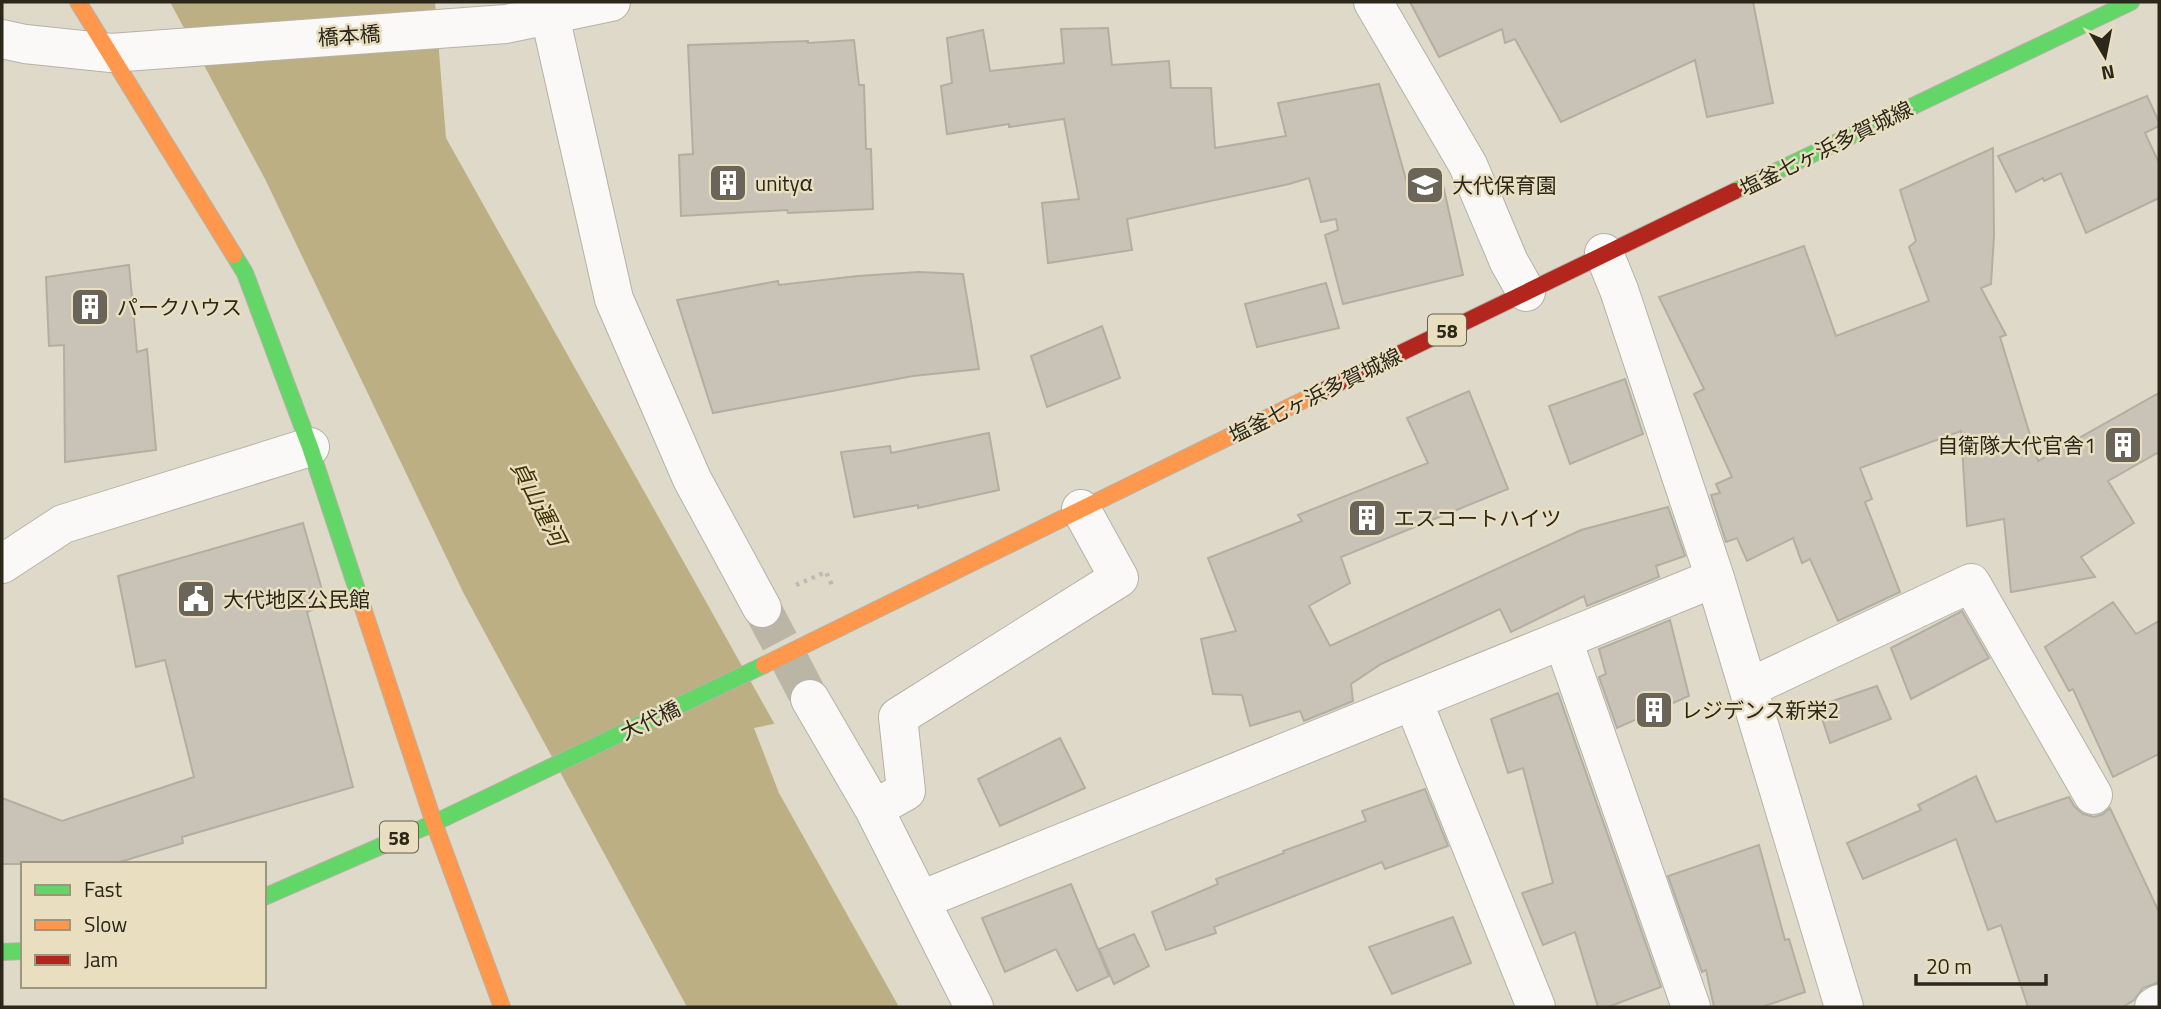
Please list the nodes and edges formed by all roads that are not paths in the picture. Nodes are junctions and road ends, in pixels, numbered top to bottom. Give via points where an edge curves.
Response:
1 (78, 2) edge
2 (611, 2) edge
3 (1373, 2) edge
4 (2131, 2) edge
5 (550, 16) junction
6 (2, 39) edge
7 (111, 53) junction
8 (1604, 253) junction
9 (1526, 292) junction
10 (310, 447) junction
11 (1081, 509) junction
12 (2, 564) edge
13 (1715, 579) junction
14 (762, 608) tunnel mouth
15 (1563, 640) junction
16 (766, 664) joint
17 (1748, 688) junction
18 (810, 699) tunnel mouth
19 (1413, 701) junction
20 (2093, 795) dead end
21 (874, 809) junction
22 (434, 823) junction
23 (266, 896) edge
24 (921, 900) junction
25 (21, 951) edge
26 (2, 952) edge
27 (2159, 1004) edge
28 (502, 1007) edge
29 (974, 1007) edge
30 (1536, 1007) edge
31 (1690, 1007) edge
32 (1844, 1007) edge
33 (2154, 1007) edge

1 - 7 main road
2 - 5 street, 橋本橋
3 - 9 street via 1468,165 1508,262
4 - 8 main road, 塩釜七ヶ浜多賀城線 / 58
5 - 7 street, 橋本橋 via 506,24
5 - 14 street via 614,299 692,479
6 - 7 street, 橋本橋
7 - 10 main road via 245,273
8 - 9 main road, 塩釜七ヶ浜多賀城線 / 58
8 - 13 street
9 - 11 main road, 塩釜七ヶ浜多賀城線 / 58
10 - 12 street via 64,524
10 - 22 main road
11 - 16 main road, 塩釜七ヶ浜多賀城線 / 58
11 - 21 street via 1119,578 898,717 906,791
13 - 15 street
13 - 17 street
15 - 19 street
15 - 31 street
16 - 22 main road, 大代橋 / 58
17 - 20 street via 1971,583
17 - 32 street
18 - 21 street
19 - 24 street
19 - 30 street
21 - 24 street
22 - 23 main road, 58
22 - 28 main road
24 - 29 street
25 - 26 main road
27 - 33 street

